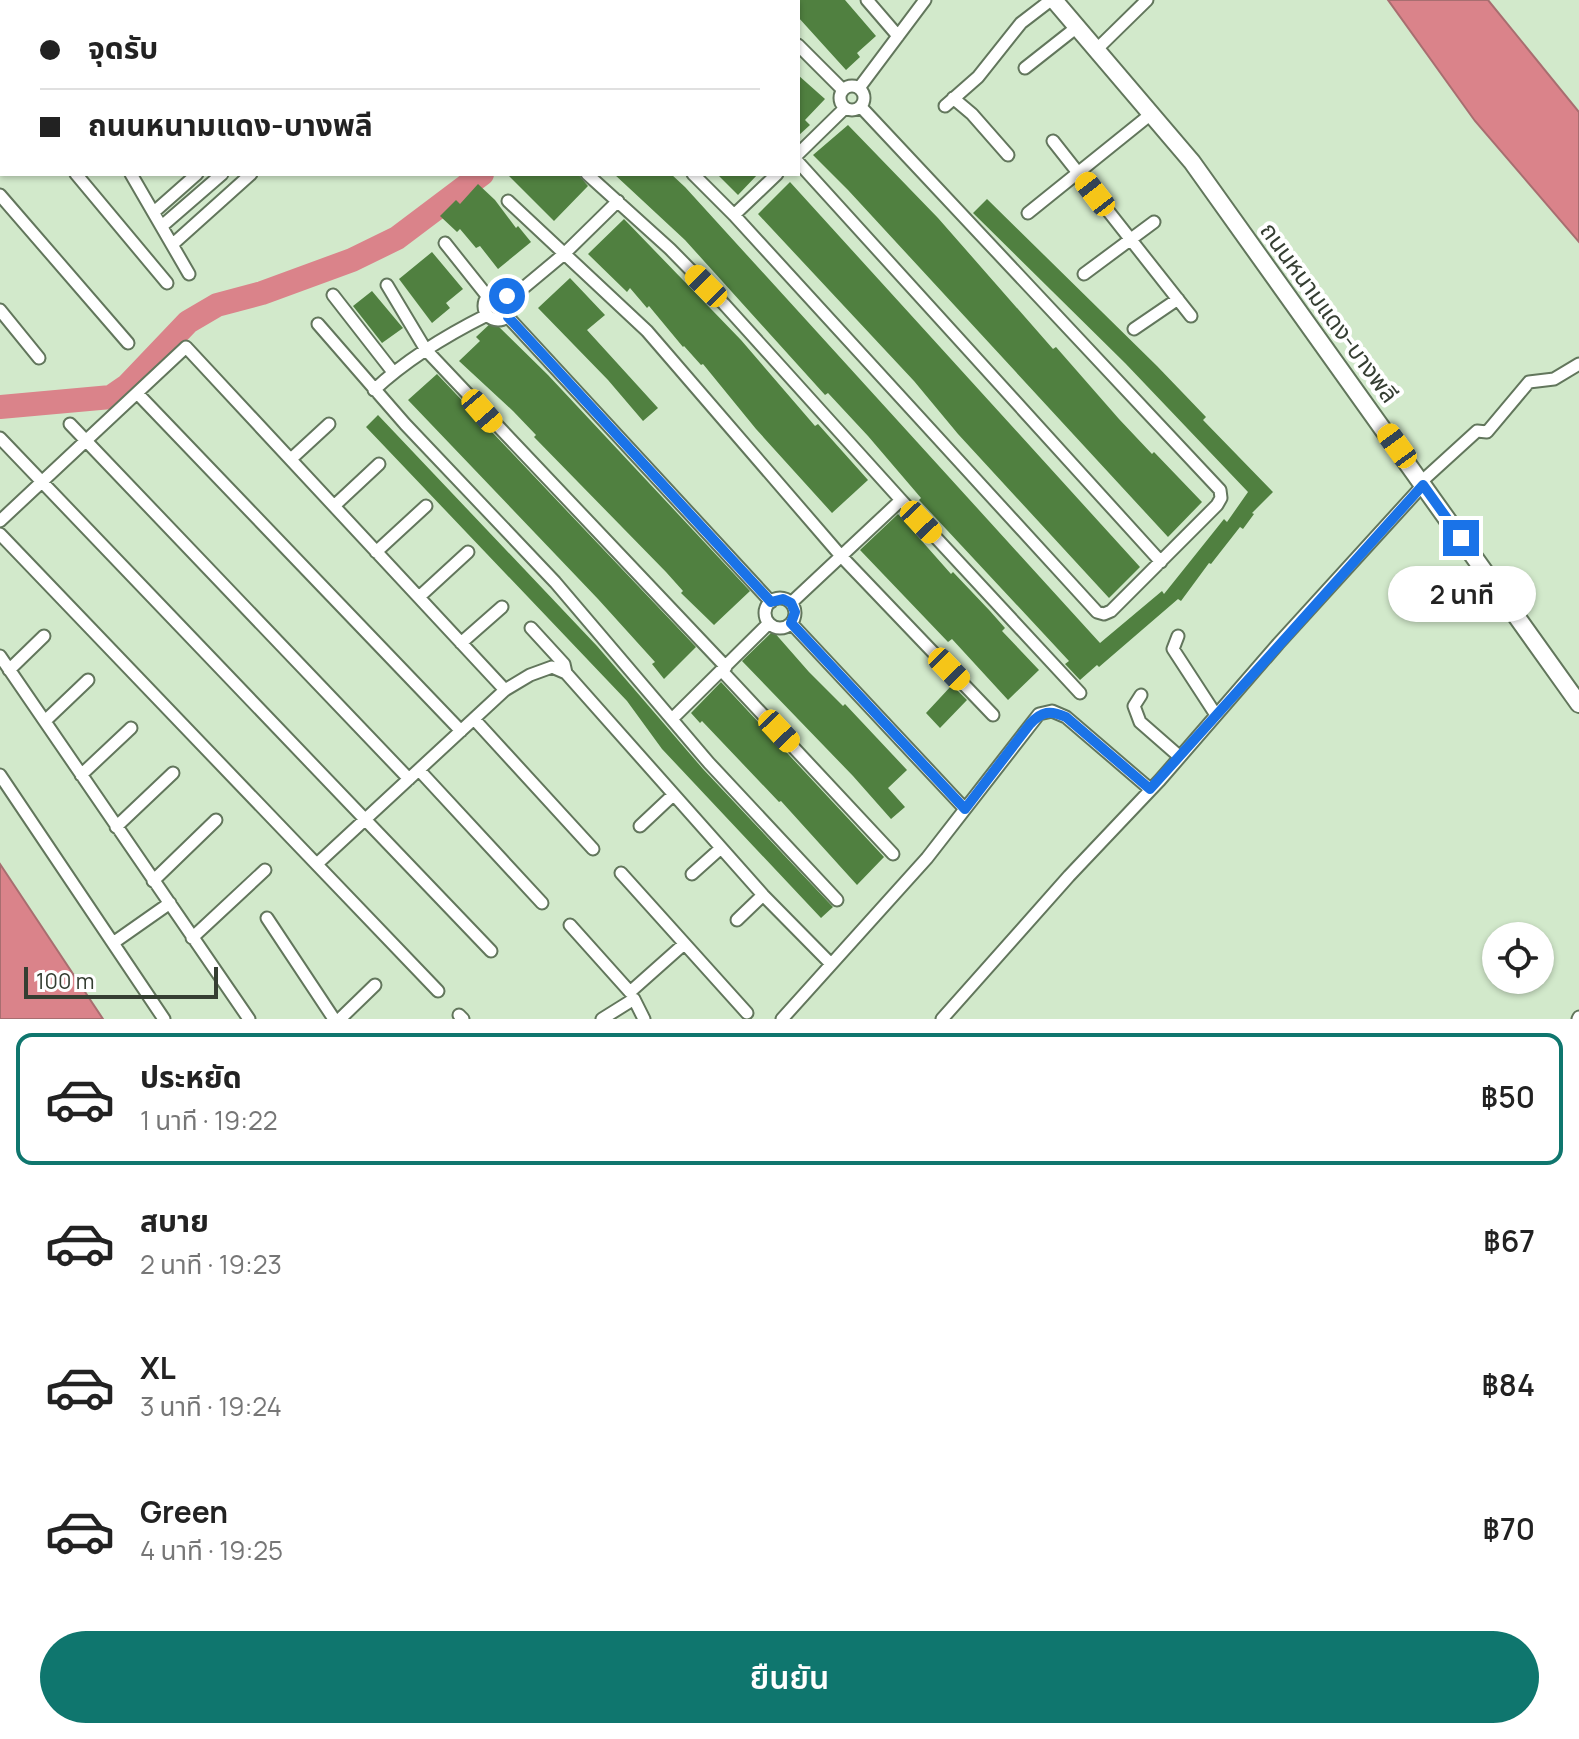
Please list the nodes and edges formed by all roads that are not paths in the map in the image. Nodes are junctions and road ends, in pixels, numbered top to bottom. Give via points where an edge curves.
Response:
1 (867, 0) edge
2 (925, 0) edge
3 (1053, 0) edge
4 (1147, 0) edge
5 (1077, 27) junction
6 (898, 36) junction
7 (800, 47) edge
8 (1097, 49) junction
9 (1025, 68) dead end
10 (859, 88) junction
11 (843, 90) junction
12 (861, 107) junction
13 (845, 108) junction
14 (1151, 114) junction
15 (1053, 141) dead end
16 (800, 152) edge
17 (1008, 155) dead end
18 (800, 164) edge
19 (1078, 172) junction
20 (78, 176) edge
21 (132, 176) edge
22 (195, 176) edge
23 (220, 176) edge
24 (249, 176) edge
25 (589, 176) edge
26 (695, 176) edge
27 (775, 176) edge
28 (0, 195) edge
29 (508, 201) dead end
30 (618, 201) junction
31 (154, 212) junction
32 (1028, 213) dead end
33 (734, 215) junction
34 (1154, 222) dead end
35 (162, 226) junction
36 (1130, 238) junction
37 (445, 243) dead end
38 (173, 244) junction
39 (564, 254) junction
40 (189, 274) dead end
41 (1084, 274) dead end
42 (167, 283) dead end
43 (387, 285) dead end
44 (333, 295) dead end
45 (488, 297) junction
46 (510, 299) junction
47 (1178, 299) junction
48 (0, 310) edge
49 (487, 315) junction
50 (1191, 316) dead end
51 (508, 317) junction
52 (318, 324) dead end
53 (1134, 329) dead end
54 (128, 343) dead end
55 (426, 350) junction
56 (39, 358) dead end
57 (1579, 364) edge
58 (393, 372) junction
59 (374, 390) junction
60 (137, 393) junction
61 (70, 424) dead end
62 (329, 424) dead end
63 (0, 438) edge
64 (86, 441) junction
65 (291, 459) junction
66 (379, 464) dead end
67 (42, 482) junction
68 (1422, 483) junction
69 (901, 500) junction
70 (334, 506) junction
71 (426, 506) dead end
72 (0, 521) edge
73 (0, 534) edge
74 (376, 552) junction
75 (468, 552) dead end
76 (841, 556) junction
77 (1161, 562) junction
78 (419, 597) junction
79 (771, 602) junction
80 (791, 603) junction
81 (502, 607) dead end
82 (769, 623) junction
83 (791, 623) junction
84 (531, 628) dead end
85 (44, 636) dead end
86 (1178, 636) dead end
87 (461, 643) junction
88 (0, 656) edge
89 (724, 669) junction
90 (9, 670) junction
91 (566, 673) junction
92 (88, 680) dead end
93 (505, 690) junction
94 (1080, 693) dead end
95 (1141, 695) dead end
96 (1579, 704) edge
97 (993, 715) dead end
98 (1216, 715) junction
99 (673, 718) junction
100 (474, 719) junction
101 (45, 721) junction
102 (131, 728) dead end
103 (461, 731) junction
104 (1180, 757) junction
105 (419, 770) junction
106 (173, 773) dead end
107 (0, 775) edge
108 (81, 775) junction
109 (409, 779) junction
110 (1150, 789) junction
111 (673, 795) junction
112 (965, 809) junction
113 (366, 819) junction
114 (216, 820) dead end
115 (640, 826) dead end
116 (116, 827) junction
117 (721, 848) junction
118 (593, 849) dead end
119 (893, 854) dead end
120 (318, 863) junction
121 (265, 870) dead end
122 (621, 873) dead end
123 (692, 874) dead end
124 (153, 881) junction
125 (763, 895) junction
126 (837, 900) dead end
127 (170, 903) junction
128 (542, 903) dead end
129 (267, 918) dead end
130 (737, 920) dead end
131 (570, 925) dead end
132 (192, 938) junction
133 (113, 943) junction
134 (684, 944) junction
135 (491, 951) dead end
136 (831, 964) junction
137 (375, 985) dead end
138 (438, 991) dead end
139 (632, 996) junction
140 (747, 1013) dead end
141 (643, 1016) edge
142 (164, 1019) edge
143 (249, 1019) edge
144 (337, 1019) edge
145 (602, 1019) edge
146 (656, 1019) edge
147 (782, 1019) edge
148 (942, 1019) edge

1 - 6 street
2 - 6 street
3 - 5 main road, ถนนหนามแดง-บางพลี
3 - 17 street via 1021,23 978,77 949,102 972,114
4 - 8 street
5 - 8 main road, ถนนหนามแดง-บางพลี
5 - 9 street
6 - 10 street
7 - 11 street
8 - 14 main road, ถนนหนามแดง-บางพลี
10 - 11 street
10 - 12 street via 865,97
11 - 13 street
12 - 13 street
12 - 77 street via 1220,490 1217,505
13 - 16 street
14 - 19 street
14 - 68 main road, ถนนหนามแดง-บางพลี via 1192,162
15 - 19 street
18 - 77 street
19 - 32 street
19 - 36 street
20 - 42 street
21 - 31 street
22 - 31 street
23 - 35 street
24 - 38 street
25 - 30 street
26 - 33 street
27 - 33 street
28 - 54 street
29 - 39 street
30 - 39 street
30 - 69 street via 724,304
31 - 35 street
33 - 77 street via 1097,612 1111,611
34 - 36 street
35 - 38 street
36 - 41 street
36 - 47 street
37 - 45 street
38 - 40 street
39 - 46 street
39 - 76 street via 647,331
43 - 55 street
44 - 58 street
45 - 46 street via 500,293
45 - 49 street
46 - 51 street
47 - 50 street
47 - 53 street
48 - 56 street
49 - 51 street
49 - 55 street
51 - 79 street
52 - 59 street
55 - 58 street
55 - 89 street
57 - 68 street via 1554,379 1529,382 1487,432 1477,431
58 - 59 street
59 - 99 street via 555,582
60 - 64 street
60 - 65 street via 186,347
60 - 103 street
61 - 64 street
62 - 65 street
63 - 67 street
64 - 67 street
64 - 109 street
65 - 70 street
66 - 70 street
67 - 72 street
67 - 113 street
68 - 96 main road, ถนนหนามแดง-บางพลี
68 - 98 street
69 - 76 street
69 - 94 street
70 - 74 street
71 - 74 street
73 - 120 street
74 - 78 street
75 - 78 street
76 - 80 street
76 - 97 street
78 - 87 street
79 - 80 street
79 - 82 street via 765,610
80 - 83 street
81 - 87 street
82 - 83 street via 780,628
82 - 89 street
83 - 112 street
84 - 91 street
85 - 90 street
86 - 98 street via 1173,649 1178,660
87 - 93 street
88 - 90 street
89 - 99 street
89 - 119 street
90 - 101 street
91 - 93 street via 545,667
91 - 111 street
92 - 101 street
93 - 100 street
95 - 104 street via 1134,706 1140,722
98 - 104 street
99 - 126 street
100 - 103 street
100 - 118 street
101 - 108 street
102 - 108 street
103 - 105 street
104 - 110 street
105 - 109 street
105 - 128 street
106 - 116 street
107 - 133 street
108 - 116 street
109 - 113 street
110 - 112 street via 1066,717 1052,711 1039,714 1030,724
110 - 148 street
111 - 115 street
111 - 117 street
112 - 136 street
113 - 120 street
113 - 135 street
114 - 124 street
116 - 124 street
117 - 123 street
117 - 125 street
120 - 138 street
121 - 132 street
122 - 134 street
124 - 127 street
125 - 130 street
125 - 136 street
127 - 132 street
127 - 133 street
129 - 144 street
131 - 139 street
132 - 143 street
133 - 142 street
134 - 139 street
134 - 140 street
136 - 147 street
137 - 144 street
139 - 141 street
139 - 145 street
141 - 146 street

